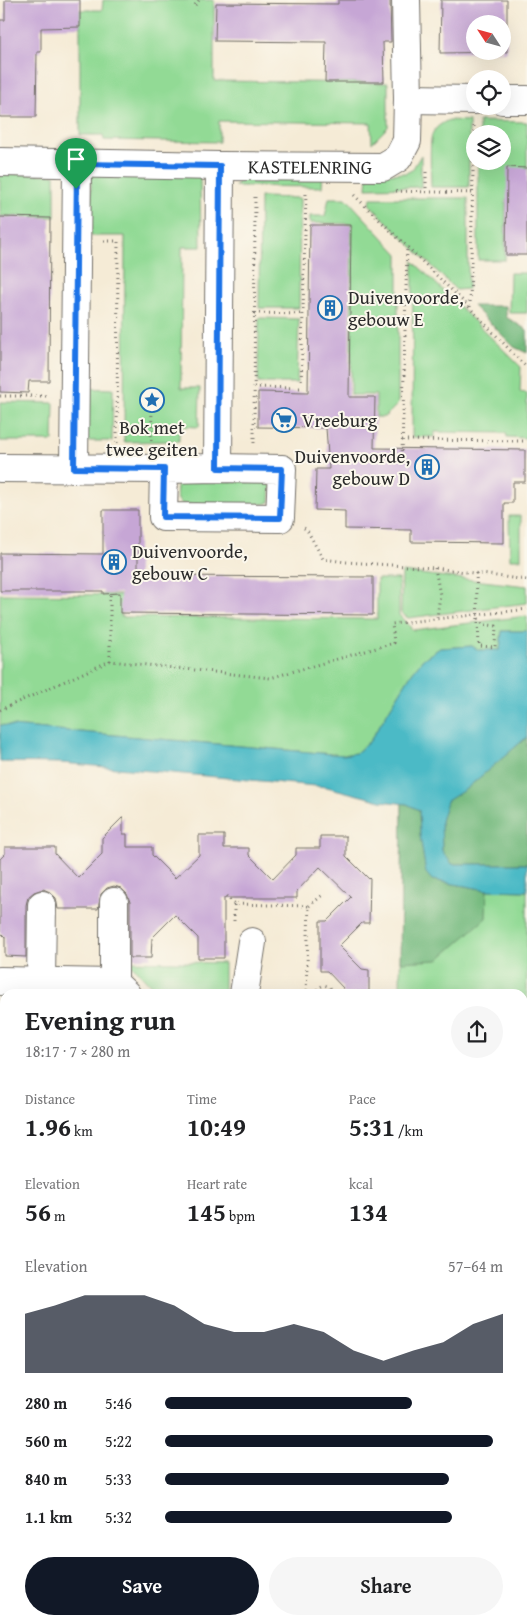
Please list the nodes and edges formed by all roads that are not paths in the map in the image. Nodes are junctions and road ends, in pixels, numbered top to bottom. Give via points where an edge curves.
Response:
1 (406, 0) edge
2 (408, 99) junction
3 (466, 100) edge
4 (511, 100) edge
5 (527, 100) edge
6 (0, 162) edge
7 (77, 164) junction
8 (220, 166) junction
9 (0, 468) edge
10 (74, 468) junction
11 (218, 468) junction
12 (164, 469) junction
13 (114, 902) dead end
14 (42, 905) dead end
15 (252, 942) dead end
16 (0, 980) edge
17 (41, 982) junction
18 (120, 988) edge
19 (245, 989) edge

1 - 2 street, KASTELENRING
2 - 3 street
2 - 8 street, KASTELENRING via 407,142 398,158 383,167
4 - 5 street
6 - 7 street, KASTELENRING
7 - 8 street, KASTELENRING
7 - 10 street
8 - 11 street
9 - 10 street
10 - 12 street
11 - 12 street
11 - 12 street via 282,469 280,518 163,517
13 - 18 street
14 - 17 street
15 - 19 street
16 - 17 street
17 - 18 street

